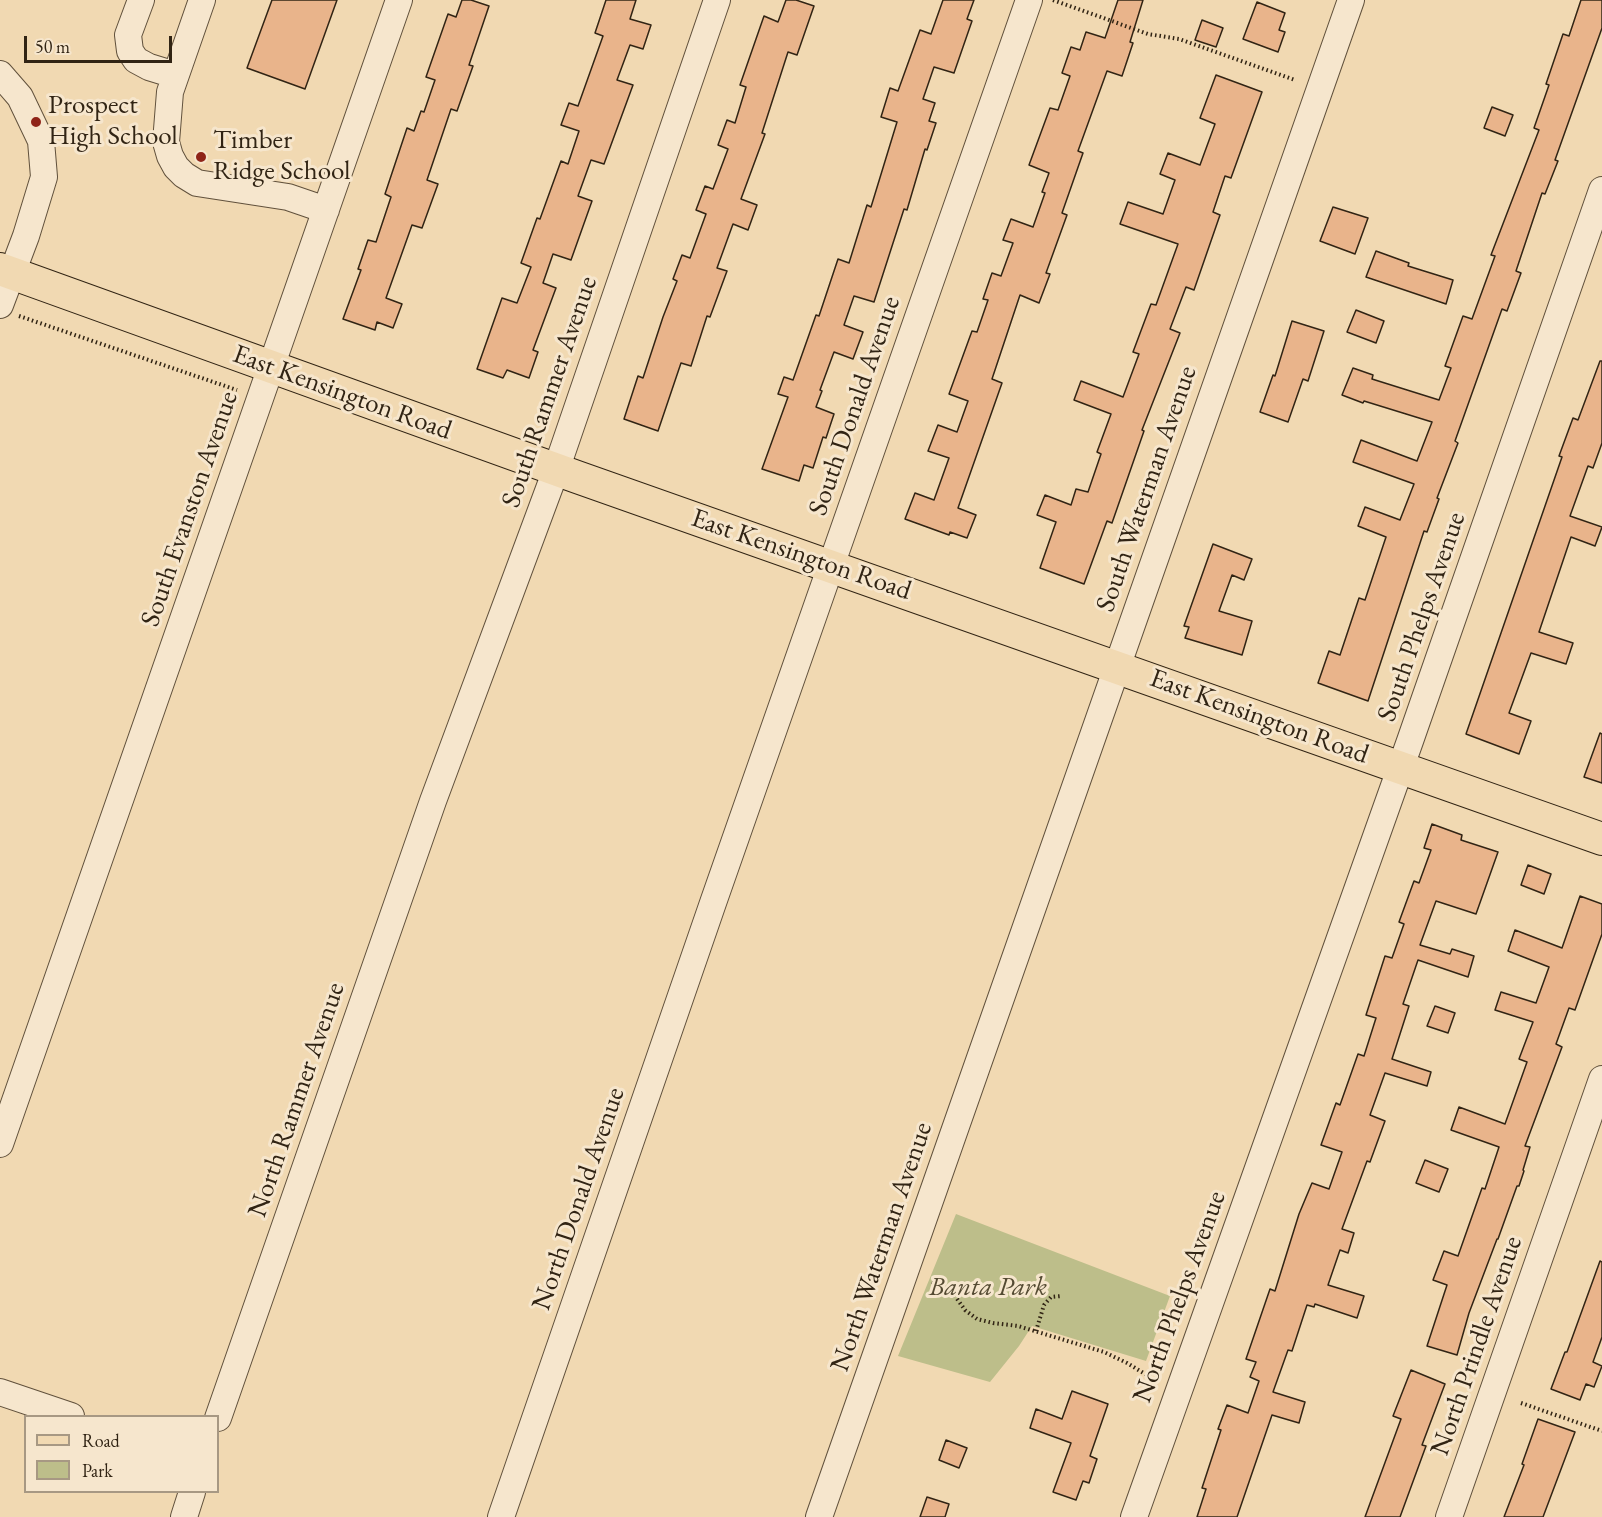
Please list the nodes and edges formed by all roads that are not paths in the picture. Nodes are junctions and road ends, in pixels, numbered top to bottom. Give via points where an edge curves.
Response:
1 (141, 0) edge
2 (202, 0) edge
3 (399, 0) edge
4 (717, 0) edge
5 (1029, 0) edge
6 (1351, 0) edge
7 (0, 74) edge
8 (175, 75) junction
9 (1602, 190) edge
10 (326, 210) junction
11 (6, 272) edge
12 (10, 311) edge
13 (271, 368) junction
14 (556, 470) junction
15 (831, 566) junction
16 (1117, 667) junction
17 (1401, 767) junction
18 (433, 801) joint
19 (1602, 839) edge
20 (714, 900) joint
21 (1001, 997) joint
22 (1602, 1079) edge
23 (1284, 1096) joint
24 (0, 1144) edge
25 (0, 1392) edge
26 (68, 1415) edge
27 (219, 1415) edge
28 (191, 1493) edge
29 (183, 1517) edge
30 (501, 1517) edge
31 (819, 1517) edge
32 (1134, 1517) edge
33 (1449, 1517) edge

1 - 8 street via 128,36 130,51 149,68
2 - 8 street
3 - 10 street, South Evanston Avenue
4 - 14 street, South Rammer Avenue
5 - 15 street, South Donald Avenue
6 - 16 street, South Waterman Avenue
7 - 11 street via 20,97 41,141 44,177
8 - 10 street via 166,142 170,156 184,175 197,183 288,197
9 - 17 street, South Phelps Avenue
10 - 13 street, South Evanston Avenue
11 - 12 street
11 - 13 main road, East Kensington Road
13 - 14 main road, East Kensington Road
13 - 24 street, South Evanston Avenue
14 - 15 main road, East Kensington Road
14 - 18 street, South Rammer Avenue
15 - 16 main road, East Kensington Road
15 - 20 street, South Donald Avenue
16 - 17 main road, East Kensington Road
16 - 21 street, South Waterman Avenue
17 - 19 main road, East Kensington Road
17 - 23 street, South Phelps Avenue
18 - 27 street, North Rammer Avenue
20 - 30 street, North Donald Avenue
21 - 31 street, North Waterman Avenue
22 - 33 street, North Prindle Avenue
23 - 32 street, North Phelps Avenue
25 - 26 street
28 - 29 street

